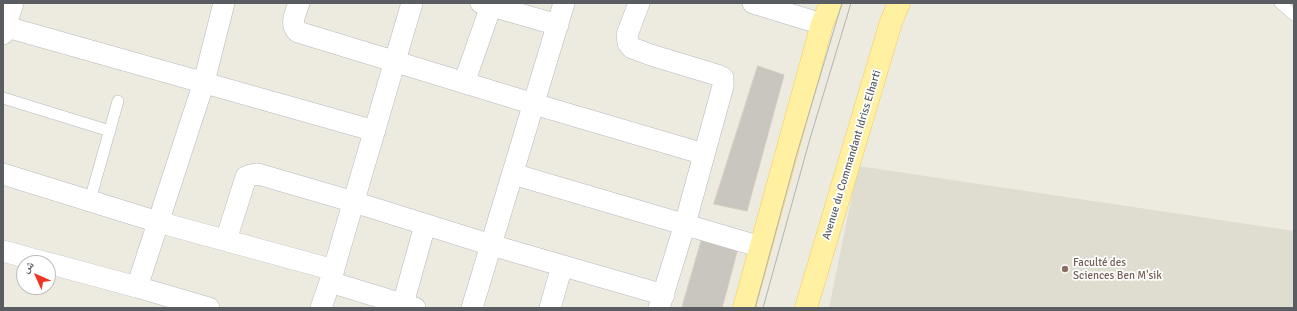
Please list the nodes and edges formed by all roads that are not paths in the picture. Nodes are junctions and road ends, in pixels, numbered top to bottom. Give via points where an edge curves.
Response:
1 (13, 3) edge
2 (224, 3) edge
3 (299, 3) edge
4 (412, 3) edge
5 (564, 3) edge
6 (639, 3) edge
7 (753, 3) edge
8 (831, 3) edge
9 (899, 3) edge
10 (1280, 3) edge
11 (486, 4) edge
12 (1294, 14) edge
13 (822, 24) junction
14 (558, 25) junction
15 (4, 29) edge
16 (395, 62) junction
17 (204, 82) junction
18 (464, 83) junction
19 (3, 98) edge
20 (118, 101) dead end
21 (534, 104) junction
22 (110, 131) junction
23 (375, 131) junction
24 (704, 154) junction
25 (3, 174) edge
26 (512, 174) junction
27 (90, 200) junction
28 (354, 202) junction
29 (158, 222) junction
30 (684, 224) junction
31 (425, 225) junction
32 (226, 240) junction
33 (491, 245) junction
34 (761, 247) junction
35 (3, 251) edge
36 (18, 255) edge
37 (56, 265) edge
38 (562, 266) junction
39 (332, 276) junction
40 (137, 287) junction
41 (661, 301) edge
42 (409, 306) edge
43 (209, 308) edge
44 (321, 308) edge
45 (472, 308) edge
46 (550, 308) edge
47 (744, 308) edge
48 (806, 308) edge

1 - 15 street
2 - 17 street
3 - 16 street via 292,25 298,32
4 - 16 street
5 - 14 street
6 - 24 street via 627,35 632,48 723,78
7 - 13 street
8 - 13 main road
9 - 48 main road, Avenue du Commandant Idriss Elharti
10 - 12 lane
11 - 14 street
11 - 18 street
13 - 34 main road
14 - 21 street
15 - 17 street
16 - 18 street
16 - 23 street
17 - 23 street
17 - 29 street
18 - 21 street
19 - 22 lane
20 - 22 lane
21 - 24 street
21 - 26 street
22 - 27 lane
23 - 28 street
24 - 30 street
25 - 27 street
26 - 30 street
26 - 33 street
27 - 29 street
28 - 31 street
28 - 32 street via 258,174 252,175 246,177
28 - 39 street
29 - 32 street
29 - 40 street
30 - 34 street
30 - 41 street
31 - 33 street
31 - 42 street
32 - 39 street
33 - 38 street
33 - 45 street
34 - 47 main road
35 - 36 street
37 - 40 street
38 - 41 street
38 - 46 street
39 - 42 street
39 - 44 street
40 - 43 street

